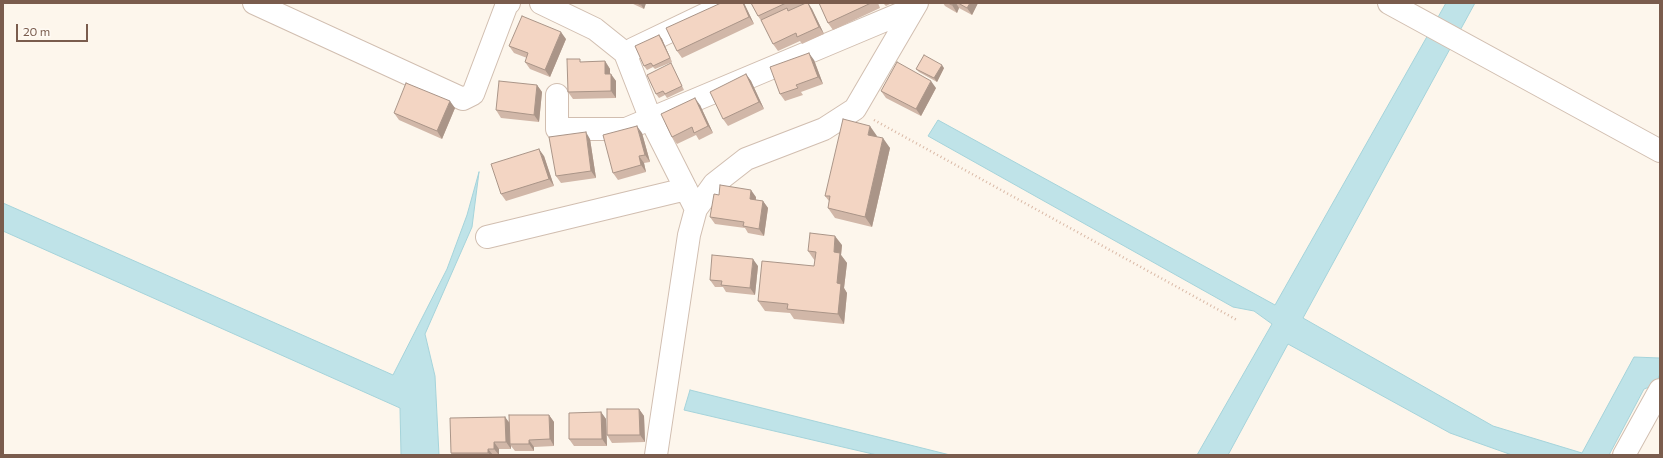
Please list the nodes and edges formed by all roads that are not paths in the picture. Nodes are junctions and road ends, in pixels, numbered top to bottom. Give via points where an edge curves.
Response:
1 (254, 3) edge
2 (509, 3) edge
3 (541, 3) edge
4 (729, 3) edge
5 (1388, 3) edge
6 (916, 6) edge
7 (625, 53) junction
8 (556, 95) dead end
9 (651, 120) junction
10 (1660, 151) edge
11 (686, 189) junction
12 (696, 209) junction
13 (487, 237) dead end
14 (1660, 390) edge
15 (656, 455) edge
16 (1624, 455) edge

1 - 2 street via 463,99 474,94
3 - 7 street via 595,29
4 - 7 street
5 - 10 street
6 - 9 street
6 - 12 street via 854,109 824,130 746,159 714,184
7 - 9 street
8 - 9 street via 557,128 626,129
9 - 11 street
11 - 12 street
11 - 13 street
12 - 15 street via 689,235
14 - 16 street

